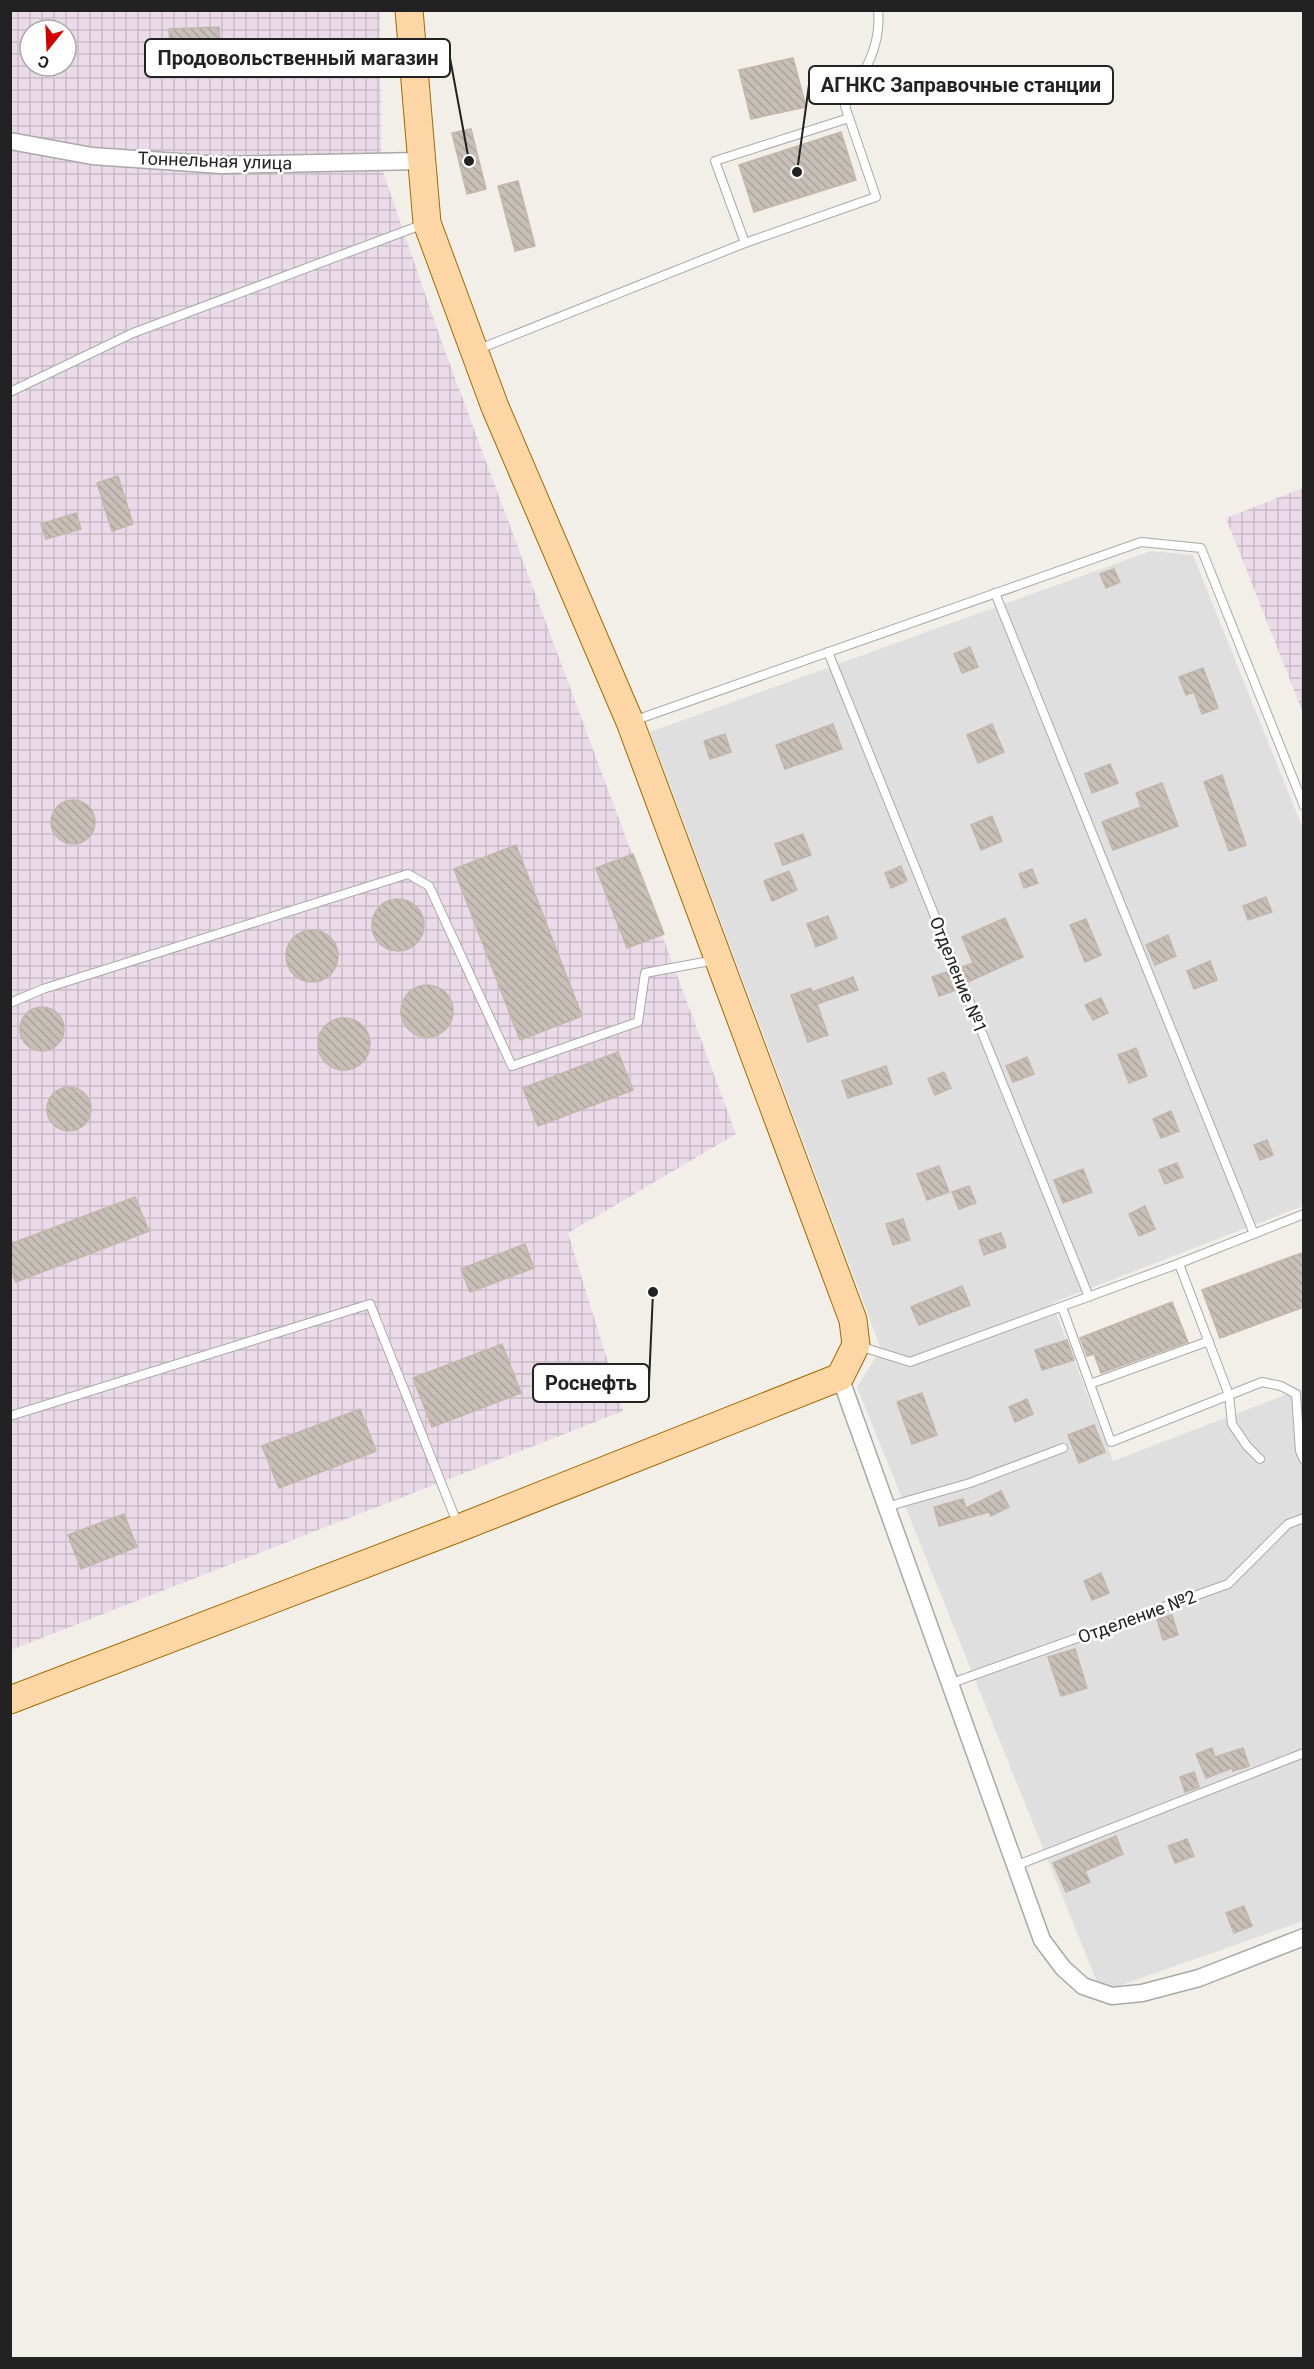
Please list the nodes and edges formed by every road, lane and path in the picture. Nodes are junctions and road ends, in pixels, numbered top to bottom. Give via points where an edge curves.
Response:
1 (409, 10) edge
2 (878, 10) edge
3 (849, 118) junction
4 (10, 141) edge
5 (421, 160) junction
6 (427, 223) junction
7 (745, 243) junction
8 (475, 351) junction
9 (10, 392) edge
10 (995, 593) junction
11 (828, 652) junction
12 (630, 722) junction
13 (1304, 806) edge
14 (719, 959) junction
15 (10, 1003) edge
16 (1304, 1214) edge
17 (1254, 1234) junction
18 (1179, 1264) junction
19 (1089, 1297) junction
20 (1062, 1307) junction
21 (1209, 1341) junction
22 (856, 1345) junction
23 (840, 1377) junction
24 (1090, 1384) junction
25 (1229, 1395) junction
26 (10, 1416) edge
27 (1063, 1448) dead end
28 (1260, 1459) dead end
29 (1304, 1460) edge
30 (886, 1507) junction
31 (1304, 1518) edge
32 (459, 1528) junction
33 (950, 1684) junction
34 (10, 1700) edge
35 (1304, 1753) edge
36 (1015, 1866) junction
37 (1304, 1937) edge

1 - 5 main road
2 - 3 lane via 875,52 845,106
3 - 7 lane via 876,197
3 - 7 lane via 715,161
4 - 5 street, Тоннельная улица via 92,156 222,165
5 - 6 main road
6 - 8 main road
6 - 9 lane via 133,333
7 - 8 lane
8 - 12 main road via 495,407
10 - 11 lane
10 - 13 lane via 1141,542 1201,548
10 - 17 lane
11 - 12 lane
11 - 19 lane, Отделение №1
12 - 14 main road
14 - 15 lane via 645,973 638,1022 512,1066 429,886 408,874 43,989
14 - 22 main road via 853,1320
16 - 17 lane
17 - 18 lane
18 - 19 lane
18 - 21 lane
19 - 20 lane
20 - 22 lane via 910,1362
20 - 24 lane
21 - 24 lane
21 - 25 lane
22 - 23 main road
23 - 30 street
23 - 32 main road
24 - 25 lane via 1111,1442
25 - 28 lane via 1232,1424
25 - 29 lane via 1262,1382 1296,1394
26 - 32 lane via 370,1304
27 - 30 lane via 970,1483
30 - 33 street
31 - 33 lane, Отделение №2 via 1288,1524 1228,1584
32 - 34 main road
33 - 36 street
35 - 36 lane
36 - 37 street via 1042,1940 1083,1986 1112,1996 1142,1993 1199,1978

